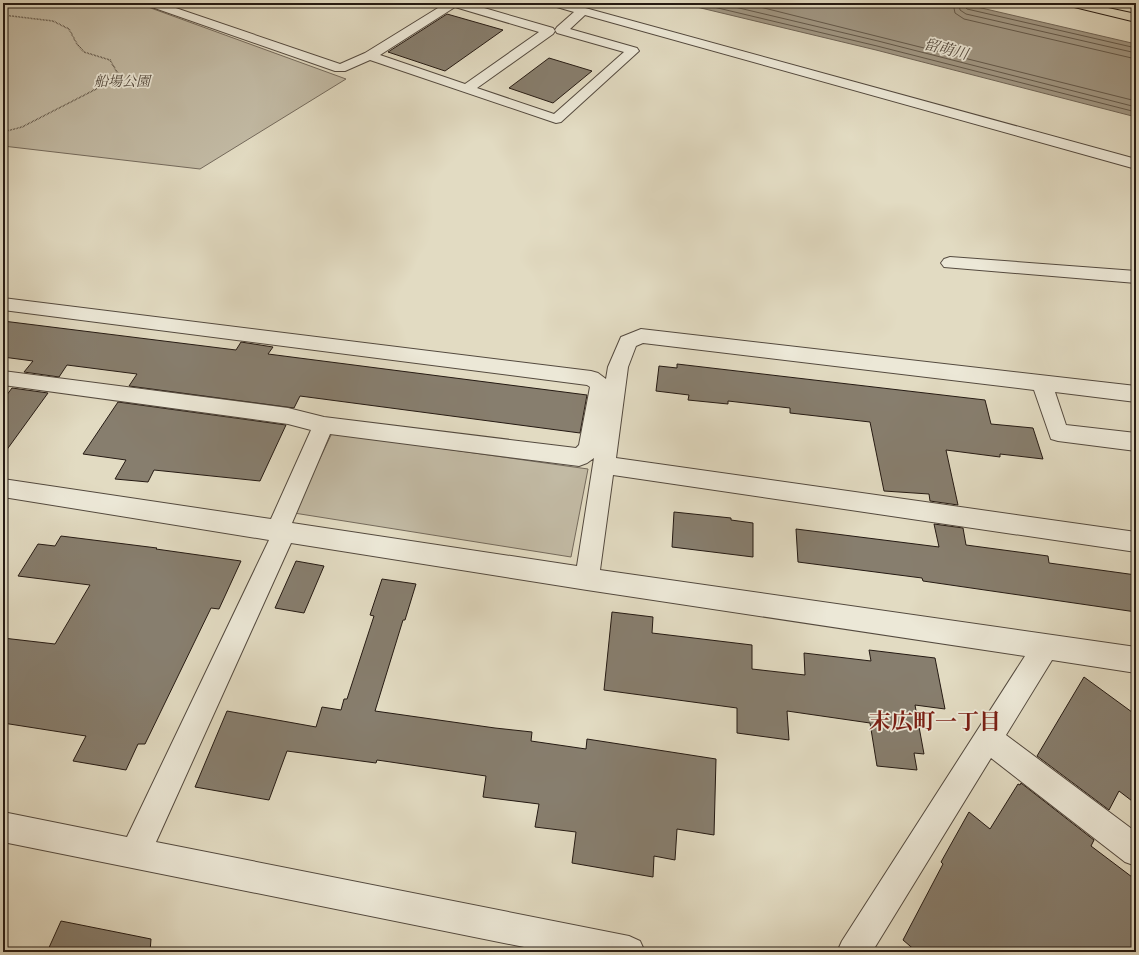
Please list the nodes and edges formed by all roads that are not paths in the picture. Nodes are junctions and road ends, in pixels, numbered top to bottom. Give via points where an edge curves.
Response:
1 (150, 3) edge
2 (454, 3) edge
3 (554, 3) edge
4 (1070, 3) edge
5 (583, 11) junction
6 (1136, 18) edge
7 (555, 30) junction
8 (370, 56) junction
9 (466, 89) junction
10 (1136, 164) edge
11 (950, 263) dead end
12 (1136, 277) edge
13 (3, 293) edge
14 (3, 304) edge
15 (618, 367) junction
16 (3, 378) edge
17 (1042, 383) junction
18 (1136, 394) edge
19 (324, 425) junction
20 (1136, 442) edge
21 (604, 465) junction
22 (3, 488) edge
23 (280, 531) junction
24 (1136, 542) edge
25 (587, 579) junction
26 (1046, 646) junction
27 (1136, 660) edge
28 (987, 738) junction
29 (3, 827) edge
30 (1136, 851) edge
31 (135, 854) junction
32 (629, 952) edge
33 (853, 952) edge

1 - 8 street via 340,68
2 - 7 street
2 - 8 street
3 - 5 street
4 - 6 highway
5 - 7 street
5 - 10 street
7 - 9 street
7 - 9 street via 633,51 556,119
8 - 9 street
11 - 12 street
13 - 15 street
14 - 19 street via 591,378 598,382 600,387 589,450 579,457
15 - 17 street via 628,342 641,336
15 - 21 street
16 - 19 street via 288,416
17 - 18 street
17 - 20 street via 1058,433
19 - 23 street
21 - 24 street
21 - 25 street
22 - 23 street
23 - 25 street
23 - 31 street
25 - 26 street
26 - 27 street
26 - 28 street
28 - 30 street
28 - 33 street
29 - 31 street
31 - 32 street

